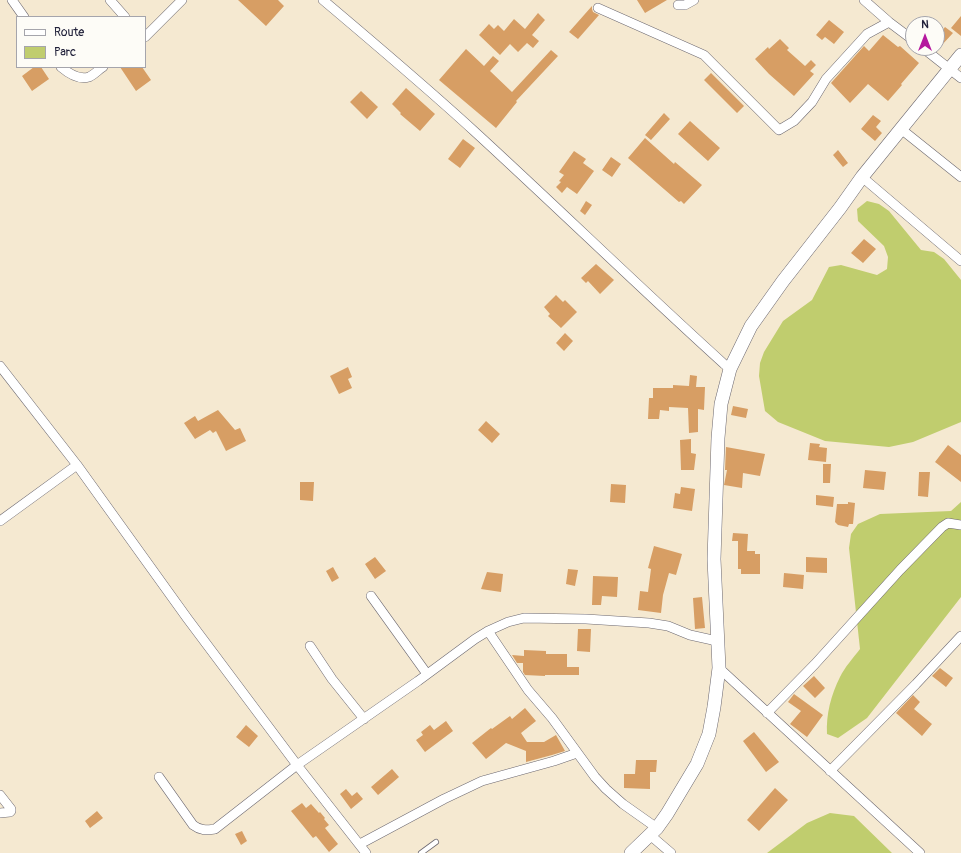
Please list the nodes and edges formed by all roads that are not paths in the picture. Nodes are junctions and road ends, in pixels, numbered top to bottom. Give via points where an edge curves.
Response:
1 (12, 0) edge
2 (110, 0) edge
3 (182, 0) edge
4 (323, 0) edge
5 (694, 0) edge
6 (864, 0) edge
7 (678, 5) dead end
8 (598, 8) dead end
9 (23, 16) edge
10 (124, 16) edge
11 (889, 22) junction
12 (905, 34) edge
13 (146, 36) edge
14 (961, 55) edge
15 (933, 56) edge
16 (62, 68) edge
17 (102, 68) edge
18 (949, 68) junction
19 (961, 78) edge
20 (901, 129) junction
21 (862, 177) junction
22 (961, 177) edge
23 (961, 262) edge
24 (0, 366) edge
25 (730, 369) junction
26 (77, 465) junction
27 (0, 521) edge
28 (961, 525) edge
29 (371, 596) dead end
30 (488, 631) junction
31 (961, 636) edge
32 (717, 641) junction
33 (310, 646) dead end
34 (719, 668) junction
35 (427, 674) junction
36 (767, 713) junction
37 (364, 718) junction
38 (577, 753) junction
39 (297, 765) junction
40 (830, 770) junction
41 (159, 778) dead end
42 (0, 795) edge
43 (0, 813) edge
44 (653, 832) junction
45 (436, 842) dead end
46 (360, 844) junction
47 (366, 853) edge
48 (421, 853) edge
49 (631, 853) edge
50 (671, 853) edge
51 (920, 853) edge

1 - 9 street
2 - 10 street
3 - 13 street
4 - 25 street via 474,131
5 - 7 street
6 - 11 street
8 - 11 street via 704,55 779,130 794,120 812,102 826,79 867,34
11 - 12 street
14 - 18 main road
15 - 18 street
16 - 17 street via 69,74 88,77
18 - 19 street
18 - 20 main road
20 - 21 main road
20 - 22 street
21 - 23 street
21 - 25 main road via 751,326
24 - 26 street
25 - 32 main road via 721,404 718,438 714,559
26 - 27 street
26 - 39 street via 186,618
28 - 36 street via 948,523 942,527
29 - 35 street
30 - 32 street via 524,618 586,619 659,624
30 - 35 street
30 - 38 street via 528,690
31 - 40 street
32 - 34 main road
33 - 37 street via 332,679
34 - 36 street
34 - 44 main road via 709,734 696,764 667,814
35 - 37 street
36 - 40 street
37 - 39 street
38 - 44 street via 595,778
38 - 46 street via 482,781
39 - 41 street via 215,829 207,830 193,825
39 - 46 street
40 - 51 street
42 - 43 street via 11,809 10,812
44 - 49 main road
44 - 50 street
45 - 48 lane
46 - 47 street

